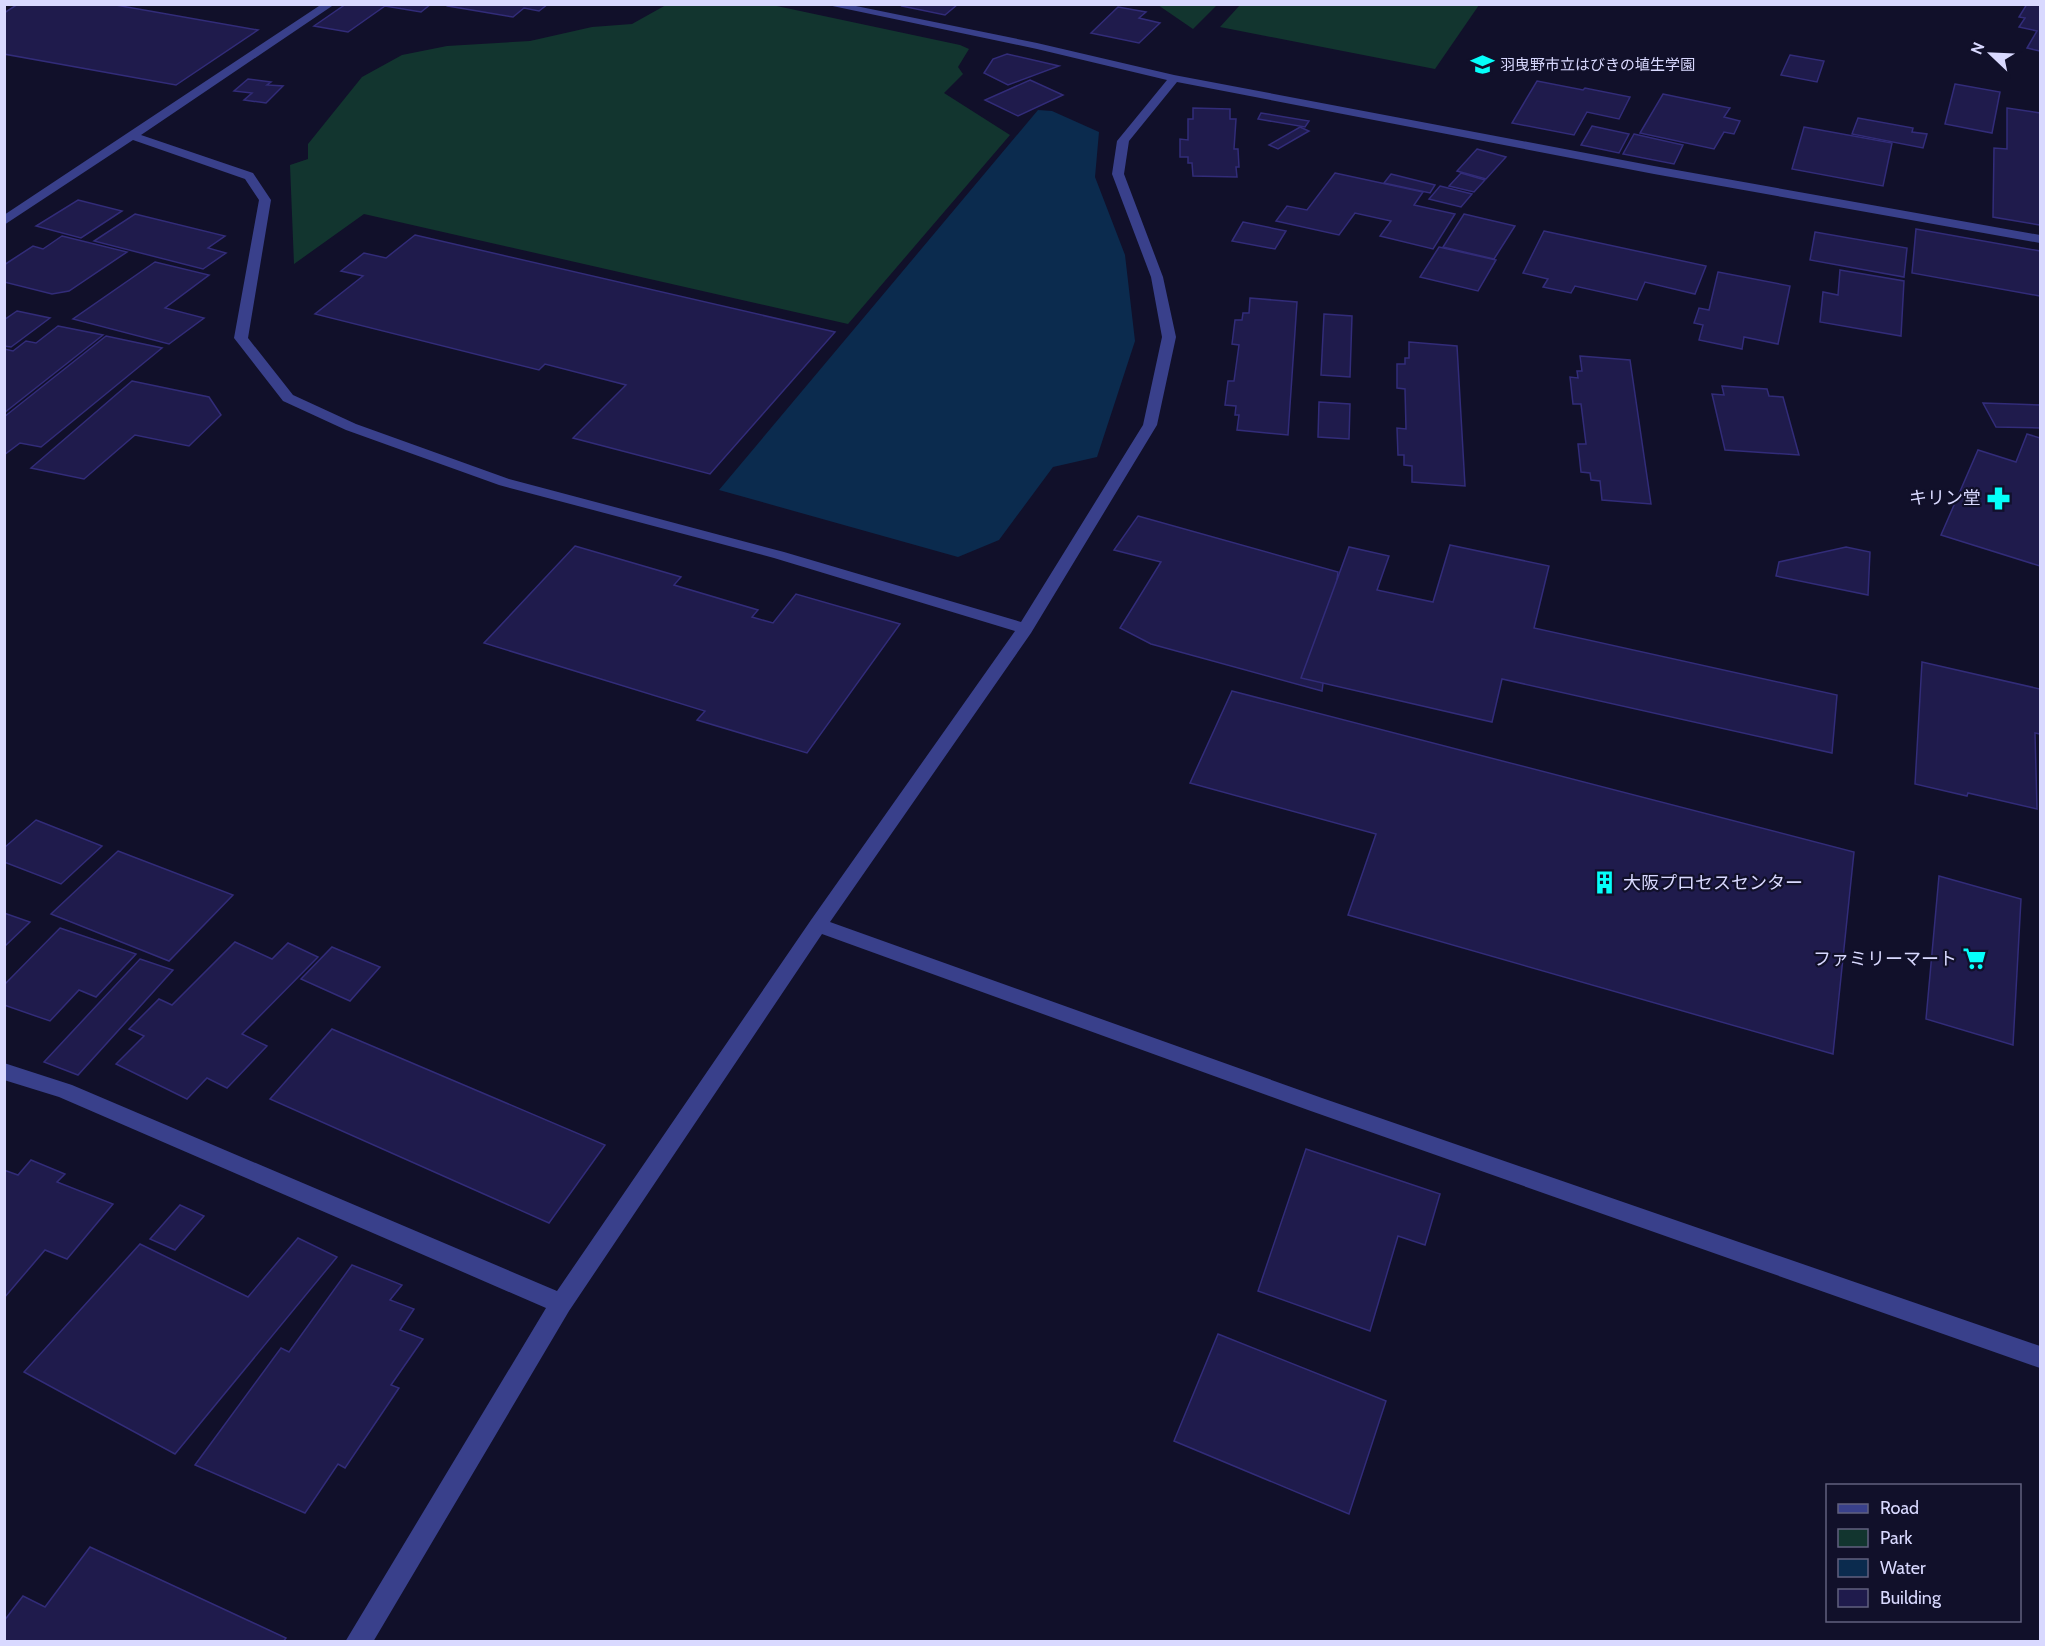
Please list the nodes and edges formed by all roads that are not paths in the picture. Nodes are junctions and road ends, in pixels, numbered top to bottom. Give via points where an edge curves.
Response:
1 (330, 4) edge
2 (828, 4) edge
3 (1174, 78) junction
4 (132, 136) junction
5 (4, 221) edge
6 (2040, 239) edge
7 (1025, 629) junction
8 (818, 925) junction
9 (4, 1071) edge
10 (561, 1304) junction
11 (2040, 1357) edge
12 (358, 1641) edge

1 - 4 street
2 - 3 street
3 - 6 street
3 - 7 street via 1123,141 1118,174 1157,277 1169,337 1150,425
4 - 5 street
4 - 7 street via 249,176 265,200 241,338 288,398 351,427 504,482 779,555
7 - 8 street
8 - 10 street
8 - 11 street via 1304,1100
9 - 10 street via 65,1090
10 - 12 street

